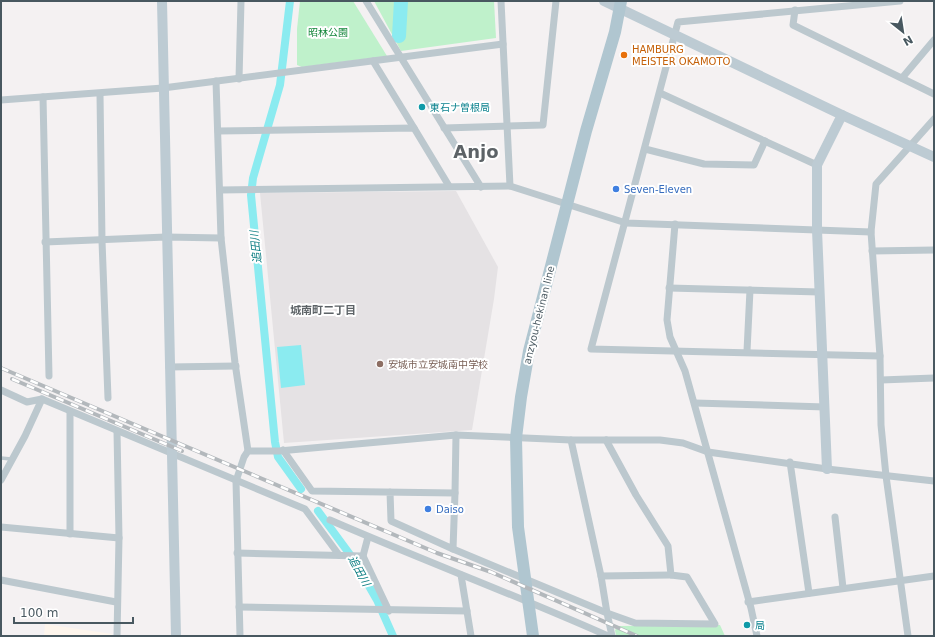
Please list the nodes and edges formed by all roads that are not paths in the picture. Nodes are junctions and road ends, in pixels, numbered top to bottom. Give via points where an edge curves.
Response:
1 (162, 1) edge
2 (241, 1) edge
3 (366, 1) edge
4 (501, 1) edge
5 (556, 1) edge
6 (604, 1) edge
7 (900, 1) edge
8 (620, 5) edge
9 (810, 5) edge
10 (795, 10) junction
11 (674, 34) junction
12 (934, 40) edge
13 (503, 44) junction
14 (400, 57) junction
15 (372, 61) junction
16 (902, 78) junction
17 (239, 79) junction
18 (216, 81) junction
19 (163, 88) junction
20 (660, 93) junction
21 (100, 94) junction
22 (934, 94) edge
23 (43, 97) junction
24 (1, 100) edge
25 (842, 116) junction
26 (934, 119) edge
27 (508, 125) junction
28 (414, 128) junction
29 (444, 128) junction
30 (218, 131) junction
31 (765, 141) junction
32 (911, 145) junction
33 (645, 149) junction
34 (934, 157) edge
35 (818, 165) junction
36 (449, 186) junction
37 (510, 186) junction
38 (481, 187) junction
39 (220, 190) junction
40 (568, 204) junction
41 (626, 223) junction
42 (675, 224) junction
43 (817, 230) junction
44 (871, 232) junction
45 (166, 237) junction
46 (221, 238) junction
47 (102, 241) junction
48 (45, 242) junction
49 (934, 250) edge
50 (872, 251) junction
51 (669, 288) junction
52 (750, 290) junction
53 (820, 292) junction
54 (676, 350) junction
55 (747, 351) junction
56 (823, 354) junction
57 (880, 356) junction
58 (236, 366) junction
59 (169, 367) junction
60 (49, 376) dead end
61 (934, 378) edge
62 (881, 380) junction
63 (1, 390) edge
64 (108, 398) dead end
65 (42, 399) junction
66 (695, 404) junction
67 (825, 407) junction
68 (70, 412) junction
69 (117, 431) junction
70 (456, 435) junction
71 (516, 438) junction
72 (571, 440) junction
73 (606, 440) junction
74 (278, 450) junction
75 (248, 451) junction
76 (708, 452) junction
77 (171, 454) junction
78 (1, 458) edge
79 (11, 459) junction
80 (790, 462) junction
81 (827, 469) junction
82 (886, 476) junction
83 (1, 480) edge
84 (934, 480) edge
85 (236, 481) junction
86 (390, 492) junction
87 (455, 493) junction
88 (835, 517) dead end
89 (330, 520) dead end
90 (1, 527) edge
91 (70, 534) junction
92 (368, 536) junction
93 (119, 538) junction
94 (453, 549) junction
95 (237, 553) junction
96 (339, 555) junction
97 (363, 556) junction
98 (461, 575) junction
99 (671, 575) junction
100 (601, 576) junction
101 (934, 576) edge
102 (526, 579) junction
103 (1, 580) edge
104 (900, 580) junction
105 (843, 588) junction
106 (809, 593) junction
107 (528, 600) junction
108 (116, 602) junction
109 (748, 602) junction
110 (239, 607) junction
111 (384, 611) junction
112 (468, 611) junction
113 (607, 613) junction
114 (117, 636) edge
115 (176, 636) edge
116 (240, 636) edge
117 (471, 636) edge
118 (533, 636) edge
119 (608, 636) edge
120 (612, 636) edge
121 (757, 636) edge
122 (908, 636) edge

1 - 19 street
2 - 17 street
3 - 14 street
4 - 13 street
5 - 27 street via 543,125
6 - 8 street
7 - 9 street
8 - 11 street
8 - 40 main road, anzyou-hekinan line
9 - 10 street
10 - 11 street via 678,22
10 - 16 street via 793,25
11 - 20 street
11 - 25 street
12 - 16 street
13 - 14 street
13 - 27 street
14 - 15 street
14 - 29 street
15 - 17 street
15 - 28 street
16 - 22 street
17 - 18 street
18 - 19 street
18 - 30 street
19 - 21 street
19 - 45 street
20 - 31 street
20 - 33 street
21 - 23 street
21 - 47 street
23 - 24 street
23 - 48 street
25 - 32 street
25 - 35 street
26 - 32 street
27 - 29 street
27 - 37 street
28 - 30 street
28 - 36 street
29 - 38 street
30 - 39 street
31 - 33 street via 754,165 704,164
31 - 35 street
32 - 34 street
32 - 44 street via 876,184
33 - 41 street
35 - 43 street
36 - 38 street
36 - 39 street
37 - 38 street
37 - 40 street
39 - 46 street
40 - 41 street
40 - 71 main road, anzyou-hekinan line via 528,351
41 - 42 street
41 - 54 street via 591,349
42 - 43 street
42 - 51 street
43 - 44 street
43 - 53 street
44 - 50 street
45 - 46 street
45 - 47 street
45 - 59 street
46 - 58 street
47 - 48 street
47 - 64 street
48 - 60 street
49 - 50 street
50 - 57 street
51 - 52 street
51 - 54 street via 669,331
52 - 53 street
52 - 55 street
53 - 56 street
54 - 55 street
54 - 66 street
55 - 56 street
56 - 57 street
56 - 67 street
57 - 62 street
58 - 59 street
58 - 75 street
59 - 77 street
61 - 62 street
62 - 82 street via 881,425
63 - 65 street via 27,402
65 - 68 street
65 - 79 street
66 - 67 street
66 - 76 street
67 - 81 street
68 - 69 street
68 - 91 street
69 - 77 street
69 - 93 street
70 - 71 street
70 - 74 street
70 - 87 street
71 - 72 street
71 - 102 main road, anzyou-hekinan line via 518,527
72 - 73 street
72 - 100 street
73 - 76 street via 660,440 683,443
73 - 99 street via 636,496 668,546
74 - 75 street
74 - 86 street via 312,491
75 - 85 street
76 - 80 street
76 - 109 street
77 - 85 street
77 - 115 street
78 - 79 lane
79 - 83 street
80 - 81 street
80 - 106 street
81 - 82 street
82 - 84 street
82 - 104 street
85 - 95 street
85 - 96 street via 305,509
86 - 87 street
86 - 94 street via 391,521
87 - 94 street
88 - 105 street
89 - 92 street
90 - 91 street
91 - 93 street
92 - 97 street
92 - 98 street
93 - 108 street
94 - 102 street
95 - 96 street
95 - 110 street
96 - 97 street
97 - 111 street
98 - 107 street
98 - 112 street
99 - 100 street
99 - 113 street via 687,577 714,624 635,623
100 - 113 street
101 - 104 street
102 - 107 main road, anzyou-hekinan line
102 - 113 street
103 - 108 street
104 - 105 street
104 - 122 street
105 - 106 street
106 - 109 street
107 - 118 main road, anzyou-hekinan line
107 - 119 street
108 - 114 street
109 - 121 street
110 - 111 street
110 - 116 street
111 - 112 street
112 - 117 street
113 - 120 street

